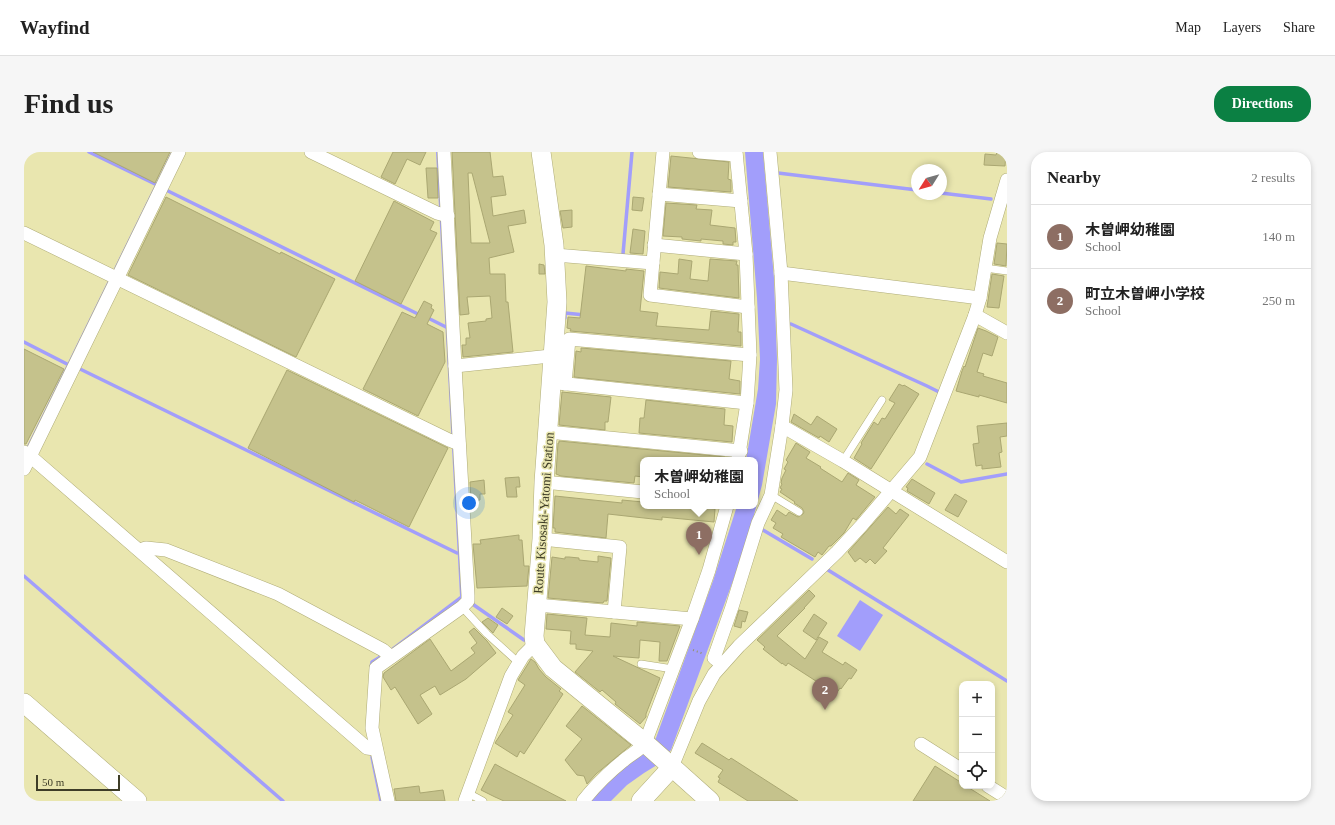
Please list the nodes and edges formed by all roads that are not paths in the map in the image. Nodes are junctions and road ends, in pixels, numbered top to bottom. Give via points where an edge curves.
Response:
1 (179, 152) edge
2 (311, 152) edge
3 (444, 152) edge
4 (541, 152) edge
5 (663, 152) edge
6 (699, 152) edge
7 (770, 152) edge
8 (736, 154) edge
9 (1007, 180) edge
10 (659, 194) junction
11 (741, 201) junction
12 (443, 215) junction
13 (24, 232) edge
14 (654, 245) junction
15 (746, 254) junction
16 (555, 255) junction
17 (653, 263) junction
18 (985, 268) junction
19 (1007, 271) edge
20 (781, 273) junction
21 (113, 276) junction
22 (980, 298) junction
23 (748, 307) junction
24 (975, 315) junction
25 (1007, 333) edge
26 (561, 355) junction
27 (750, 355) junction
28 (455, 366) junction
29 (558, 383) junction
30 (882, 400) dead end
31 (747, 403) junction
32 (782, 426) junction
33 (548, 432) junction
34 (455, 443) junction
35 (27, 454) edge
36 (740, 455) edge
37 (843, 461) junction
38 (24, 469) edge
39 (544, 482) junction
40 (891, 491) junction
41 (640, 492) edge
42 (771, 495) junction
43 (726, 509) edge
44 (799, 512) dead end
45 (542, 539) junction
46 (140, 550) junction
47 (1007, 562) edge
48 (537, 605) junction
49 (462, 606) junction
50 (614, 612) junction
51 (692, 619) junction
52 (535, 644) junction
53 (391, 657) junction
54 (519, 663) junction
55 (641, 664) dead end
56 (722, 664) junction
57 (673, 669) junction
58 (24, 703) edge
59 (646, 744) junction
60 (921, 744) dead end
61 (376, 749) junction
62 (670, 765) junction
63 (959, 768) edge
64 (993, 789) edge
65 (467, 797) edge
66 (649, 797) edge
67 (1007, 798) edge
68 (137, 801) edge
69 (388, 801) edge
70 (483, 801) edge
71 (583, 801) edge
72 (710, 801) edge

1 - 21 street
2 - 12 street
3 - 12 street
4 - 16 main road, Route Kisosaki-Yatomi Station
5 - 10 street
6 - 8 street
7 - 20 street
8 - 11 street
9 - 18 street via 990,238
10 - 11 street
10 - 14 street
11 - 15 street
12 - 28 street
13 - 21 street
14 - 15 street
14 - 17 street
15 - 23 street
16 - 17 street
16 - 26 main road, Route Kisosaki-Yatomi Station
17 - 23 street via 650,295
18 - 19 lane
18 - 22 street
20 - 22 street
20 - 32 street via 786,390
21 - 34 street
21 - 35 street
22 - 24 street
23 - 27 street
24 - 25 street
24 - 40 street via 920,457
26 - 27 street via 569,339
26 - 28 street
26 - 29 main road, Route Kisosaki-Yatomi Station
27 - 31 street
28 - 34 street
29 - 31 street
29 - 33 main road, Route Kisosaki-Yatomi Station
30 - 37 lane
31 - 36 street
32 - 37 street
32 - 42 street
33 - 36 street
33 - 39 main road, Route Kisosaki-Yatomi Station
34 - 49 street via 468,595 468,601
35 - 38 street
35 - 46 street
37 - 40 street
39 - 41 street
39 - 45 main road, Route Kisosaki-Yatomi Station
40 - 47 street
40 - 56 street via 837,552
42 - 44 lane
42 - 56 street via 758,523 714,658
43 - 51 street
45 - 48 main road, Route Kisosaki-Yatomi Station
45 - 50 street via 620,547
46 - 53 street via 166,550 278,594 383,650
46 - 61 street via 368,748
48 - 50 street
48 - 52 main road, Route Kisosaki-Yatomi Station
49 - 53 street
49 - 54 lane via 487,634
50 - 51 street
51 - 57 street
52 - 54 street
52 - 59 main road via 553,668
53 - 61 street via 376,668 372,728
54 - 65 street via 511,676
55 - 57 lane
56 - 62 street via 699,701
57 - 59 street
58 - 68 main road
59 - 62 main road
59 - 71 street via 607,775
60 - 63 street
61 - 69 street
62 - 66 main road
62 - 72 main road
64 - 67 street
65 - 70 lane

